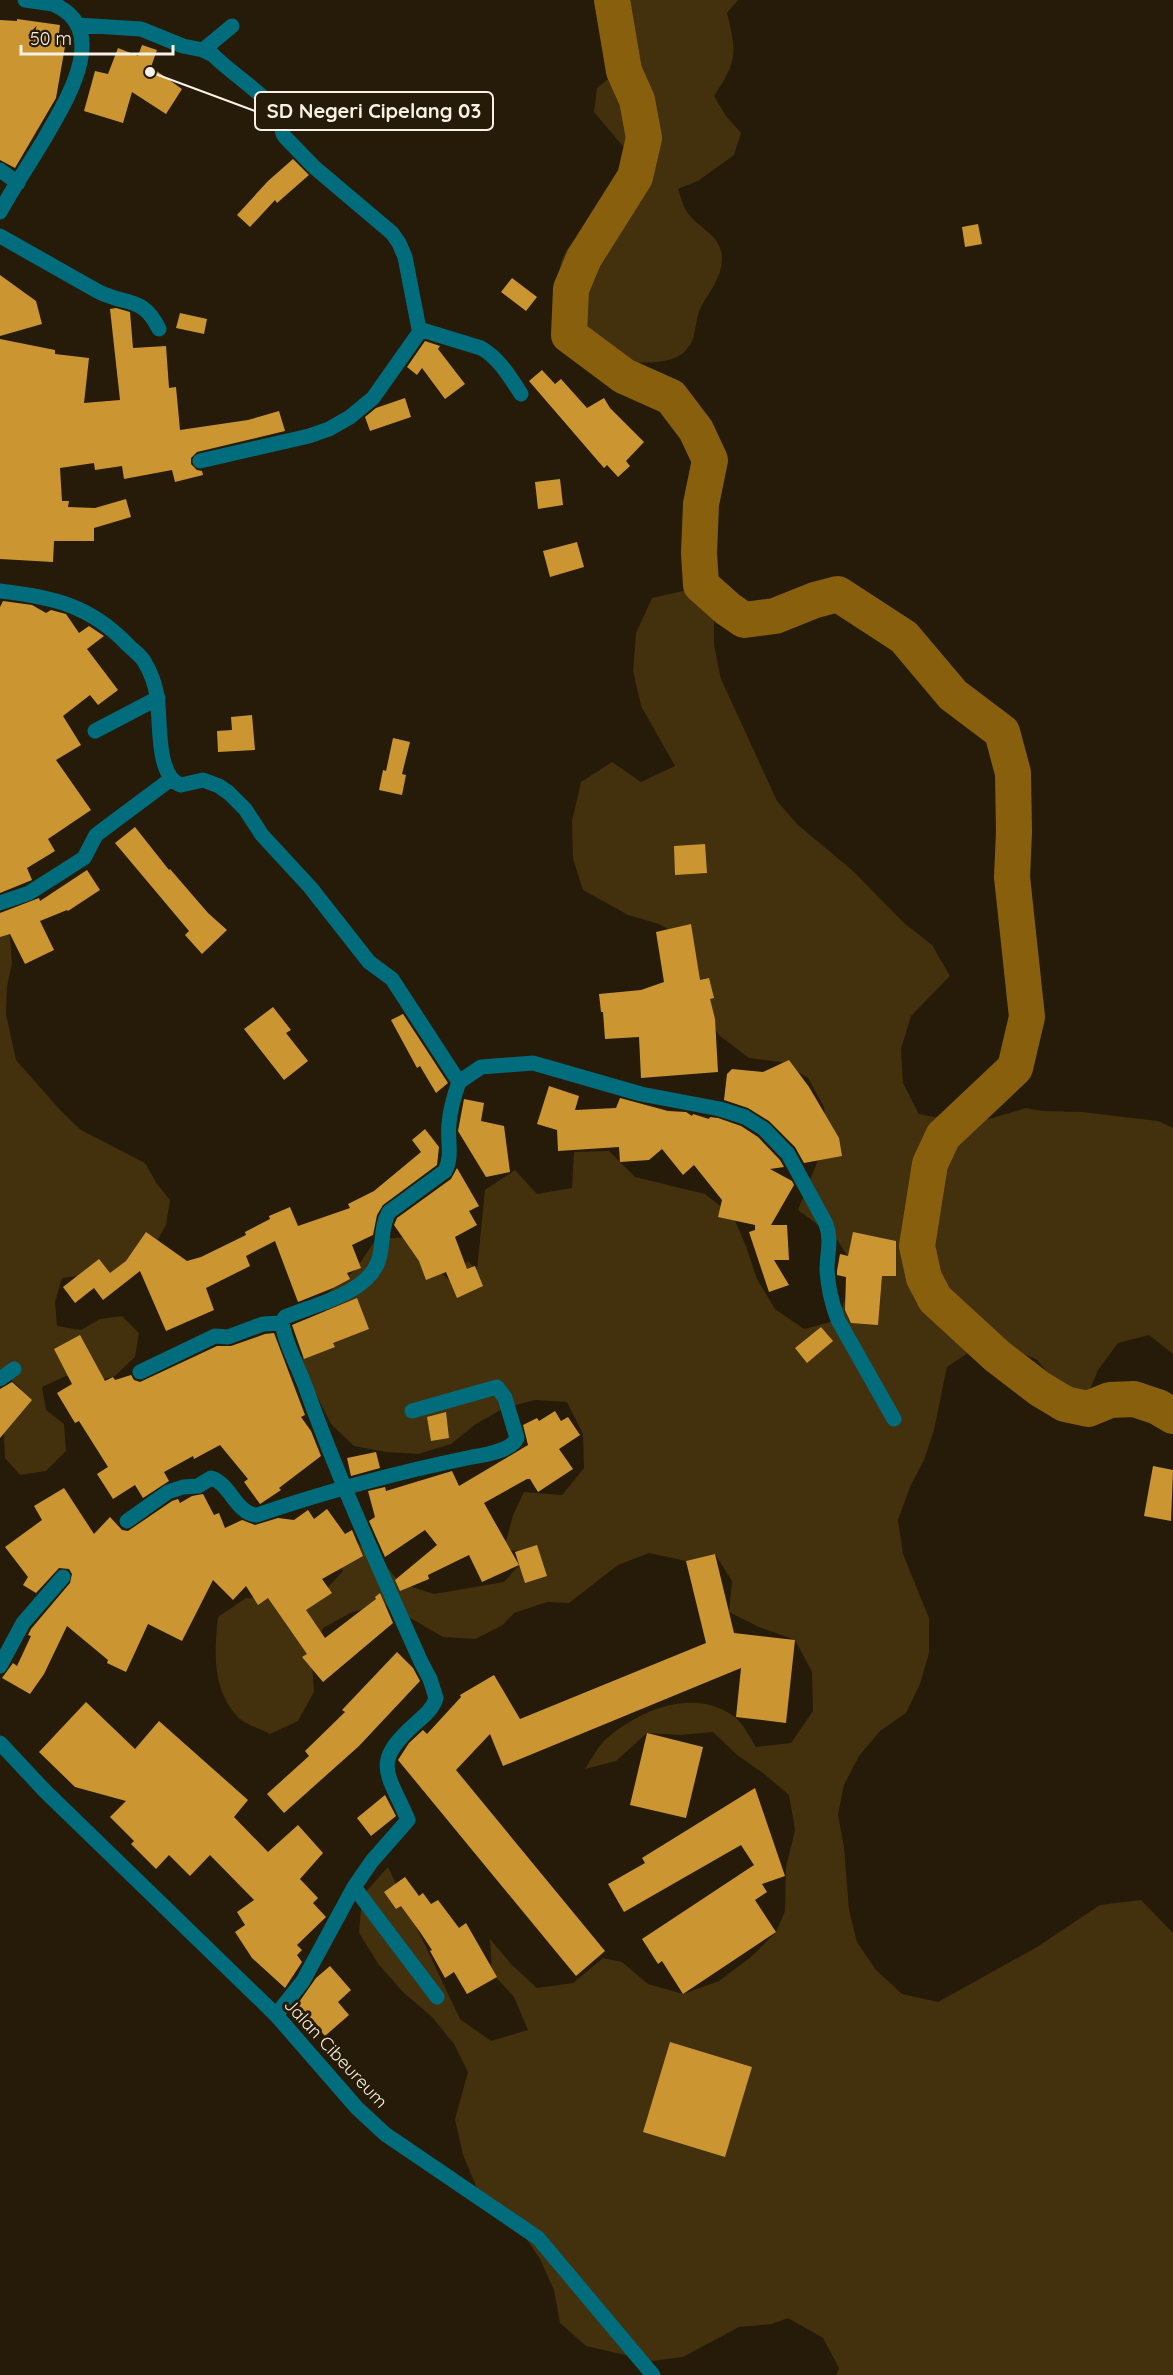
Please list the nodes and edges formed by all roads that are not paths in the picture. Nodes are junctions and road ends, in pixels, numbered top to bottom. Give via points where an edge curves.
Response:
1 (25, 0) edge
2 (54, 2) edge
3 (78, 25) junction
4 (232, 26) dead end
5 (203, 50) junction
6 (0, 170) edge
7 (18, 183) junction
8 (0, 212) edge
9 (0, 236) edge
10 (159, 329) dead end
11 (421, 330) junction
12 (521, 394) dead end
13 (200, 461) dead end
14 (0, 591) edge
15 (158, 698) junction
16 (96, 731) dead end
17 (171, 779) junction
18 (0, 903) edge
19 (459, 1082) junction
20 (282, 1323) junction
21 (14, 1369) dead end
22 (140, 1372) dead end
23 (0, 1379) edge
24 (412, 1411) dead end
25 (894, 1419) dead end
26 (344, 1487) junction
27 (127, 1521) dead end
28 (63, 1577) dead end
29 (0, 1666) edge
30 (0, 1743) edge
31 (354, 1887) junction
32 (437, 1997) dead end
33 (276, 2015) junction
34 (653, 2375) edge

1 - 2 street
2 - 3 street
3 - 5 street via 141,29
3 - 7 street via 81,55 75,81
4 - 5 street
5 - 11 street via 271,105 281,117 282,132 288,139 323,175 392,233 405,257 416,324
6 - 7 street
7 - 8 street
9 - 10 street via 99,292 139,304 149,311
11 - 12 street via 490,353
11 - 13 street via 373,398 350,417 309,435
14 - 15 street via 42,596 94,615 144,661
15 - 16 street
15 - 17 street via 164,763
17 - 18 street via 96,835 84,858 28,893
17 - 19 street via 181,785 202,780 219,786 245,809 369,962 392,979
19 - 20 street via 450,1111 448,1166 389,1212 373,1272 353,1288 285,1317
19 - 25 street via 481,1067 533,1063 641,1094 720,1109 745,1117 764,1129 788,1154 826,1224 830,1234 827,1267 832,1304
20 - 22 street via 263,1324 228,1337 215,1336
20 - 26 street
21 - 23 street
24 - 26 street via 497,1387 505,1398 517,1438 512,1445 485,1454
26 - 27 street via 252,1515 211,1478 198,1486 168,1492
26 - 31 street via 436,1698 429,1712 393,1746 387,1760 387,1771 408,1820
28 - 29 street via 23,1623
30 - 33 street, Jalan Cibeureum
31 - 32 street
31 - 33 street via 303,1982
33 - 34 street, Jalan Cibeureum via 357,2108 385,2134 538,2238

